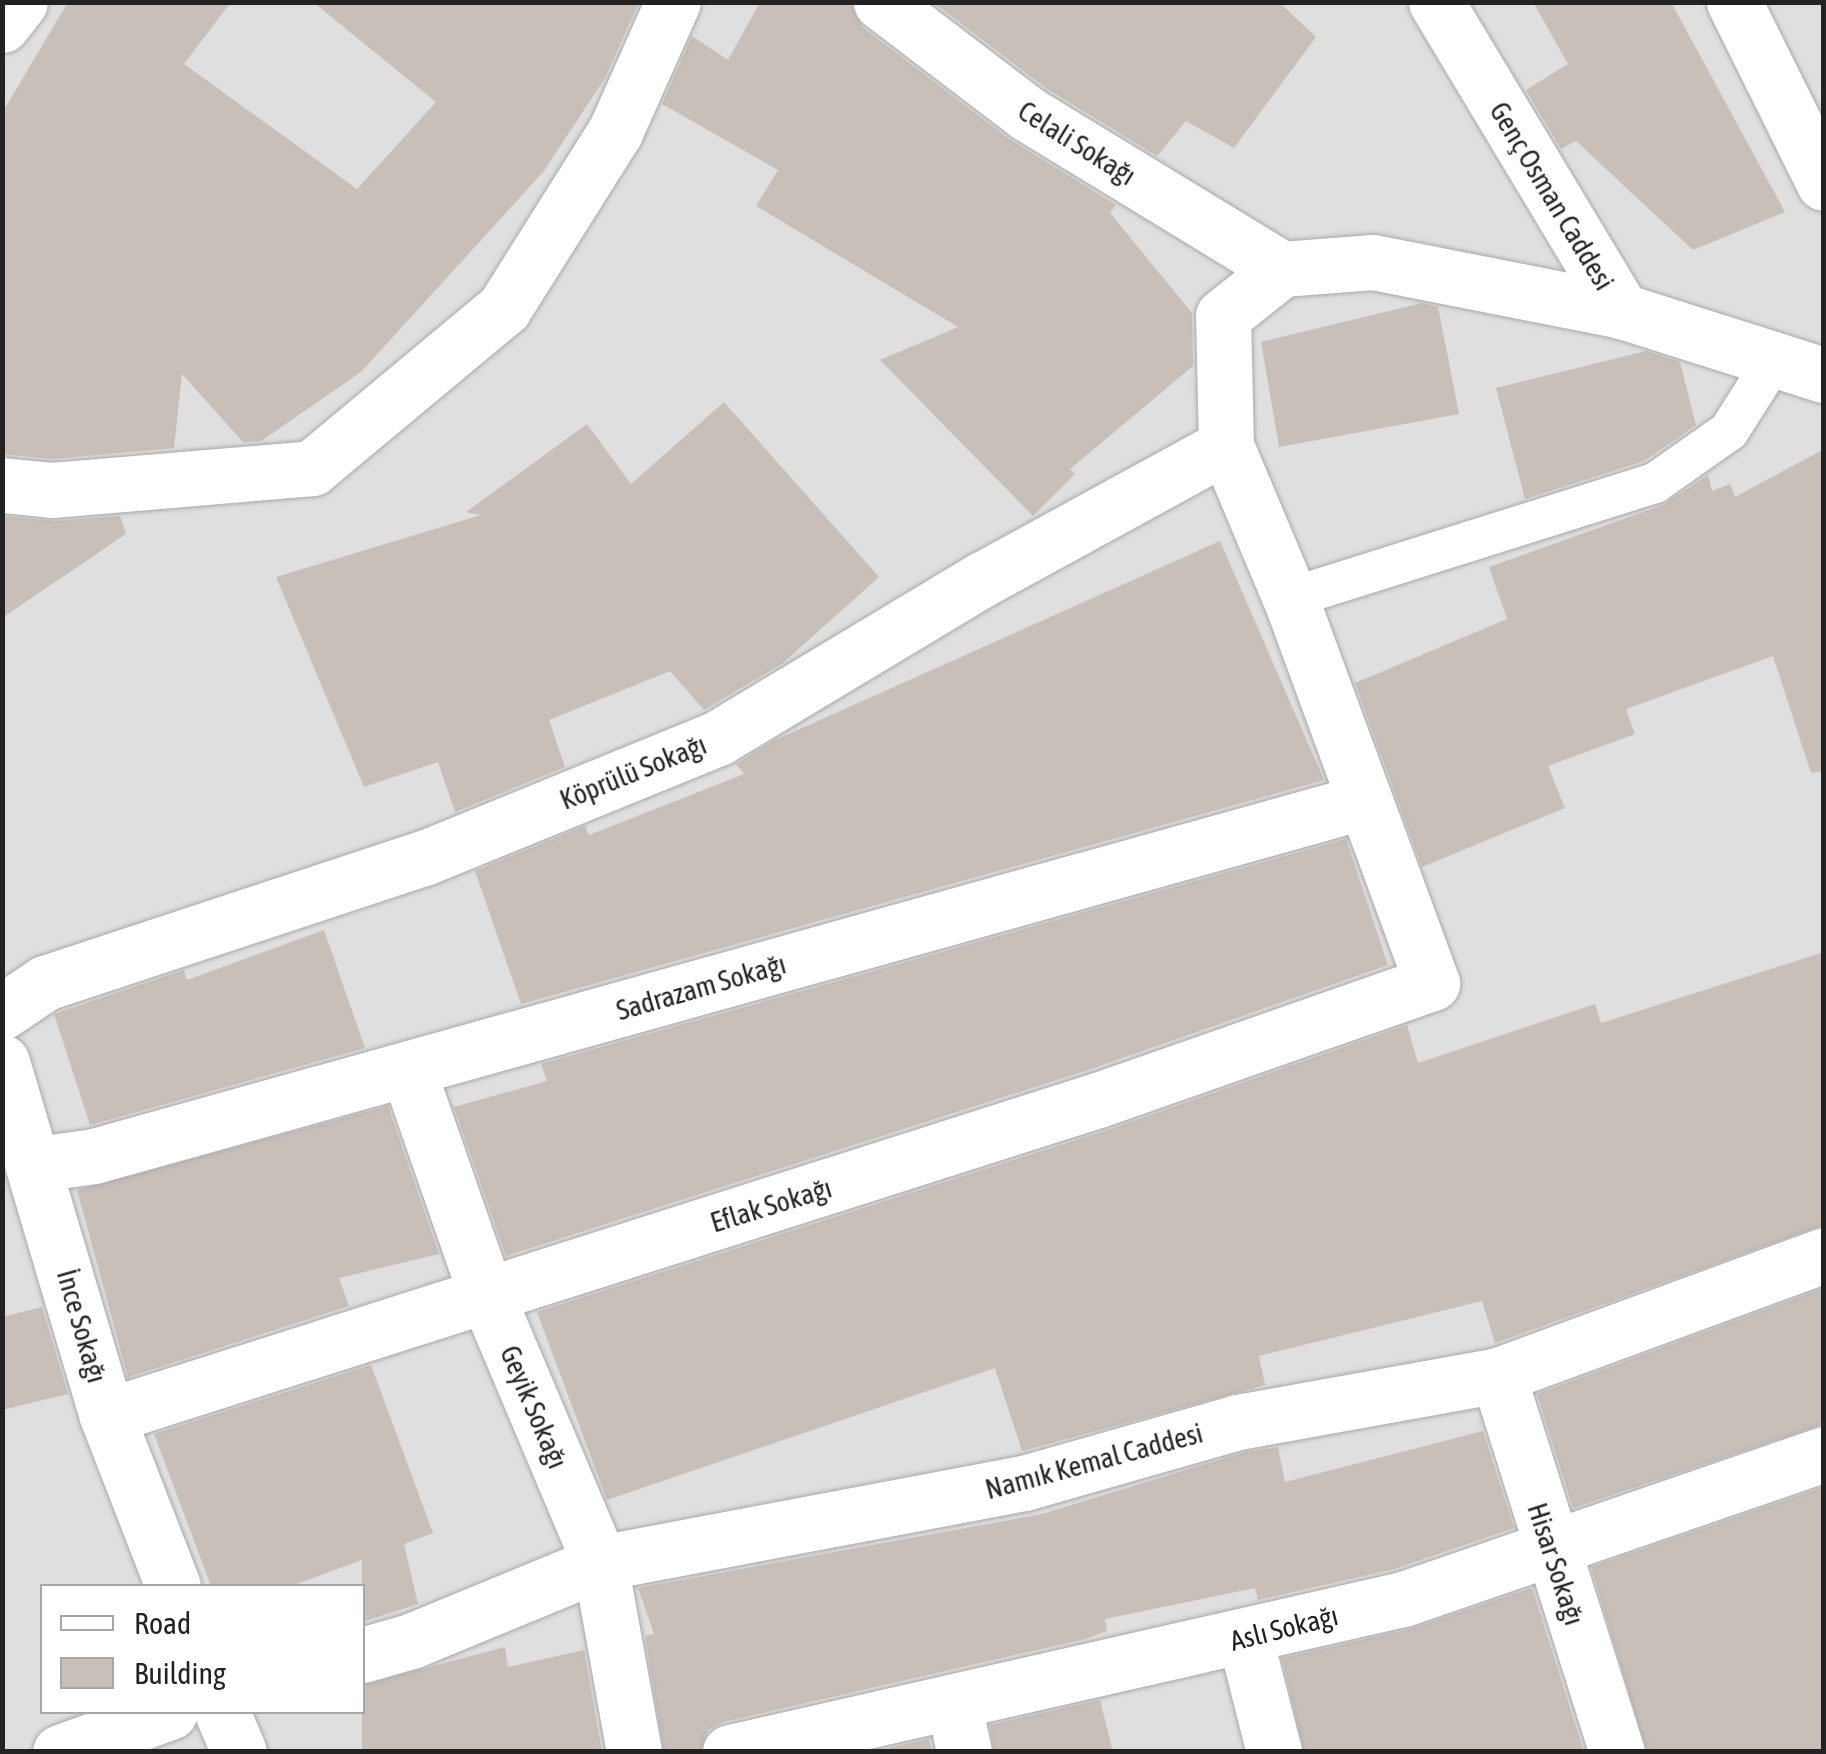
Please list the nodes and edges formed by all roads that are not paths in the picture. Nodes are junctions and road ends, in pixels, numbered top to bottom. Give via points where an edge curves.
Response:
1 (20, 2) edge
2 (672, 2) edge
3 (881, 2) edge
4 (1436, 2) edge
5 (1734, 2) edge
6 (2, 25) edge
7 (1824, 183) edge
8 (1282, 268) junction
9 (1622, 311) junction
10 (1799, 367) edge
11 (1226, 446) junction
12 (2, 486) edge
13 (1290, 598) junction
14 (1362, 802) junction
15 (2, 1012) edge
16 (2, 1062) edge
17 (408, 1070) junction
18 (37, 1164) junction
19 (1824, 1255) edge
20 (486, 1292) junction
21 (1498, 1375) junction
22 (107, 1416) junction
23 (1824, 1454) edge
24 (1550, 1551) junction
25 (600, 1563) junction
26 (172, 1584) edge
27 (1246, 1638) junction
28 (365, 1654) edge
29 (164, 1714) edge
30 (223, 1714) edge
31 (959, 1728) edge
32 (60, 1752) edge
33 (239, 1752) edge
34 (634, 1752) edge
35 (730, 1752) edge
36 (1274, 1752) edge
37 (1617, 1752) edge

1 - 6 street
2 - 12 street via 615,132 504,308 312,468 52,490
3 - 8 street, Celali Sokağı via 1028,114
4 - 9 street, Genç Osman Caddesi
5 - 7 street
8 - 9 street via 1373,262
8 - 11 street via 1223,316
9 - 10 street, Genç Osman Caddesi
10 - 13 lane via 1729,431 1655,483
11 - 13 street
11 - 15 street, Köprülü Sokağı via 983,579 718,738 424,858 46,983
13 - 14 street
14 - 17 street, Sadrazam Sokağı
14 - 20 street, Eflak Sokağı via 1432,983 1098,1100
16 - 18 street, İnce Sokağı
17 - 18 street, Sadrazam Sokağı via 94,1156
17 - 20 street, Geyik Sokağı
18 - 22 street, İnce Sokağı
19 - 21 street, Namık Kemal Caddesi
20 - 22 street, Eflak Sokağı
20 - 25 street, Geyik Sokağı
21 - 24 street, Hisar Sokağı
21 - 25 street, Namık Kemal Caddesi via 1238,1422 1024,1483
22 - 26 street, İnce Sokağı
23 - 24 street, Aslı Sokağı
24 - 27 street, Aslı Sokağı via 1403,1599
24 - 37 street, Hisar Sokağı
25 - 28 street, Namık Kemal Caddesi
25 - 34 street, Geyik Sokağı
27 - 31 street, Aslı Sokağı
27 - 36 street
29 - 32 street
30 - 33 street
31 - 35 street, Aslı Sokağı

